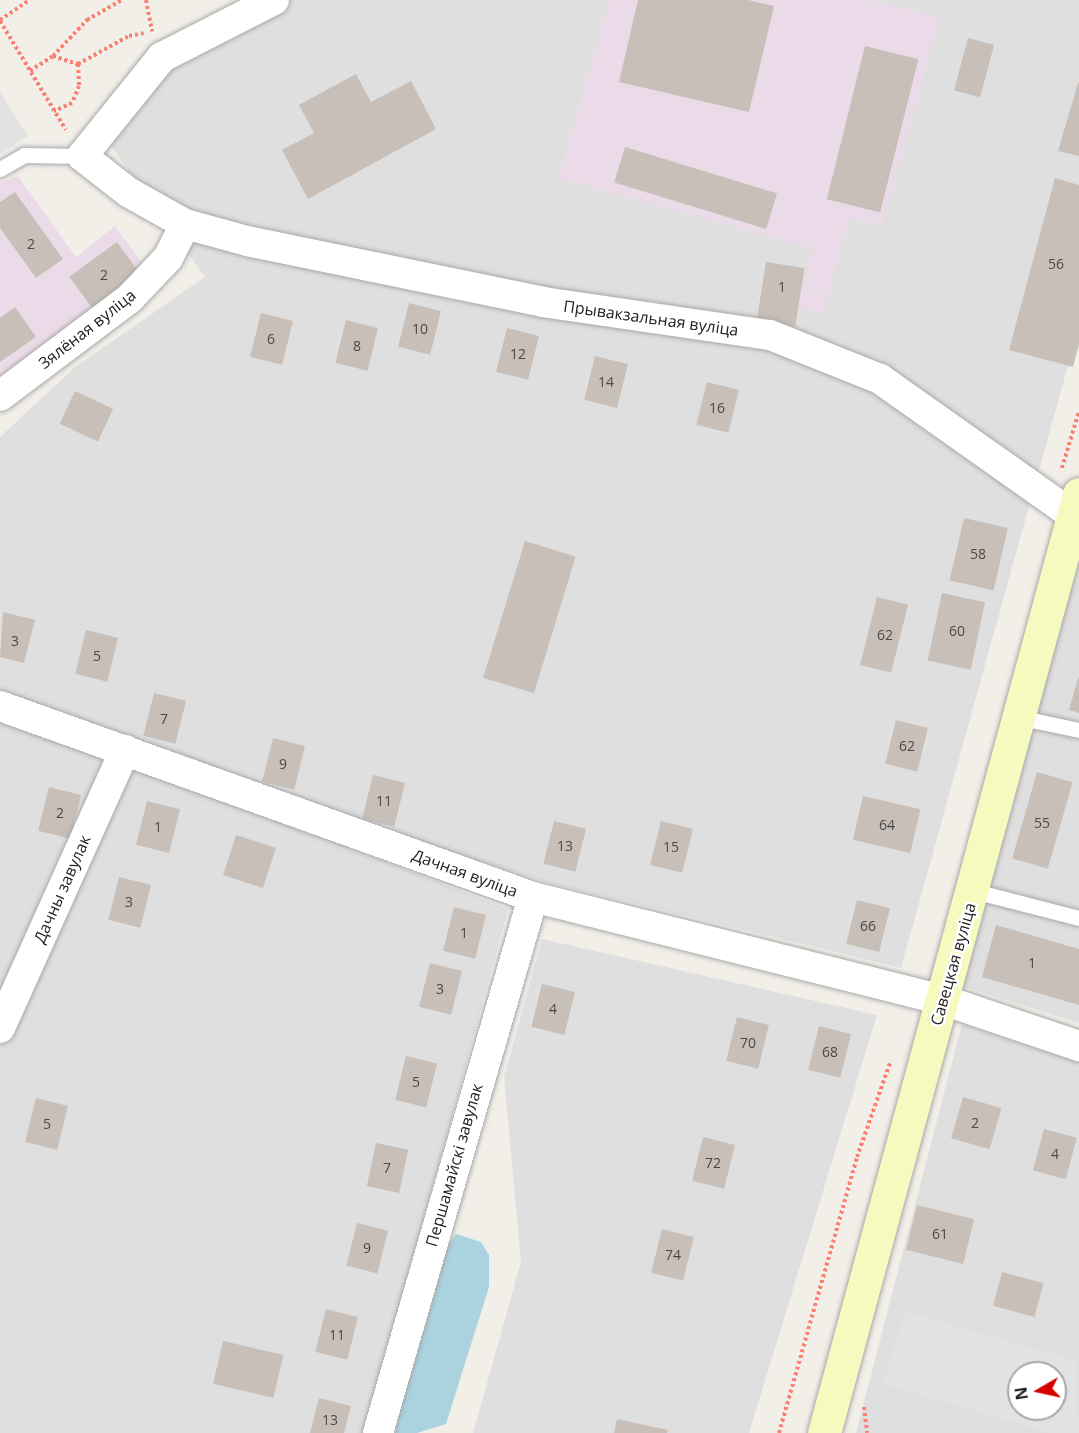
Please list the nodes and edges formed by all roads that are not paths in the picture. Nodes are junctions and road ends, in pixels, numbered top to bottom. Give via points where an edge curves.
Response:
1 (274, 0) edge
2 (82, 156) junction
3 (0, 169) edge
4 (185, 224) junction
5 (0, 396) edge
6 (1076, 505) edge
7 (0, 706) edge
8 (1022, 718) junction
9 (1079, 730) edge
10 (125, 750) junction
11 (974, 891) junction
12 (533, 897) junction
13 (1079, 918) edge
14 (943, 1000) junction
15 (0, 1028) edge
16 (1079, 1046) edge
17 (378, 1433) edge
18 (824, 1433) edge

1 - 2 street via 162,57
2 - 3 lane via 24,155
2 - 4 street, Прывакзальная вуліца via 128,192
4 - 5 street, Зялёная вуліца via 168,258 130,298
4 - 6 street, Прывакзальная вуліца via 247,241 543,302 770,335 880,379
6 - 8 main road, Савецкая вуліца
7 - 10 street, Дачная вуліца
8 - 9 lane
8 - 11 main road, Савецкая вуліца
10 - 12 street, Дачная вуліца
10 - 15 street, Дачны завулак
11 - 13 lane
11 - 14 main road, Савецкая вуліца
12 - 14 street, Дачная вуліца
12 - 17 street, Першамайскі завулак
14 - 16 street, Дачная вуліца
14 - 18 main road, Савецкая вуліца

